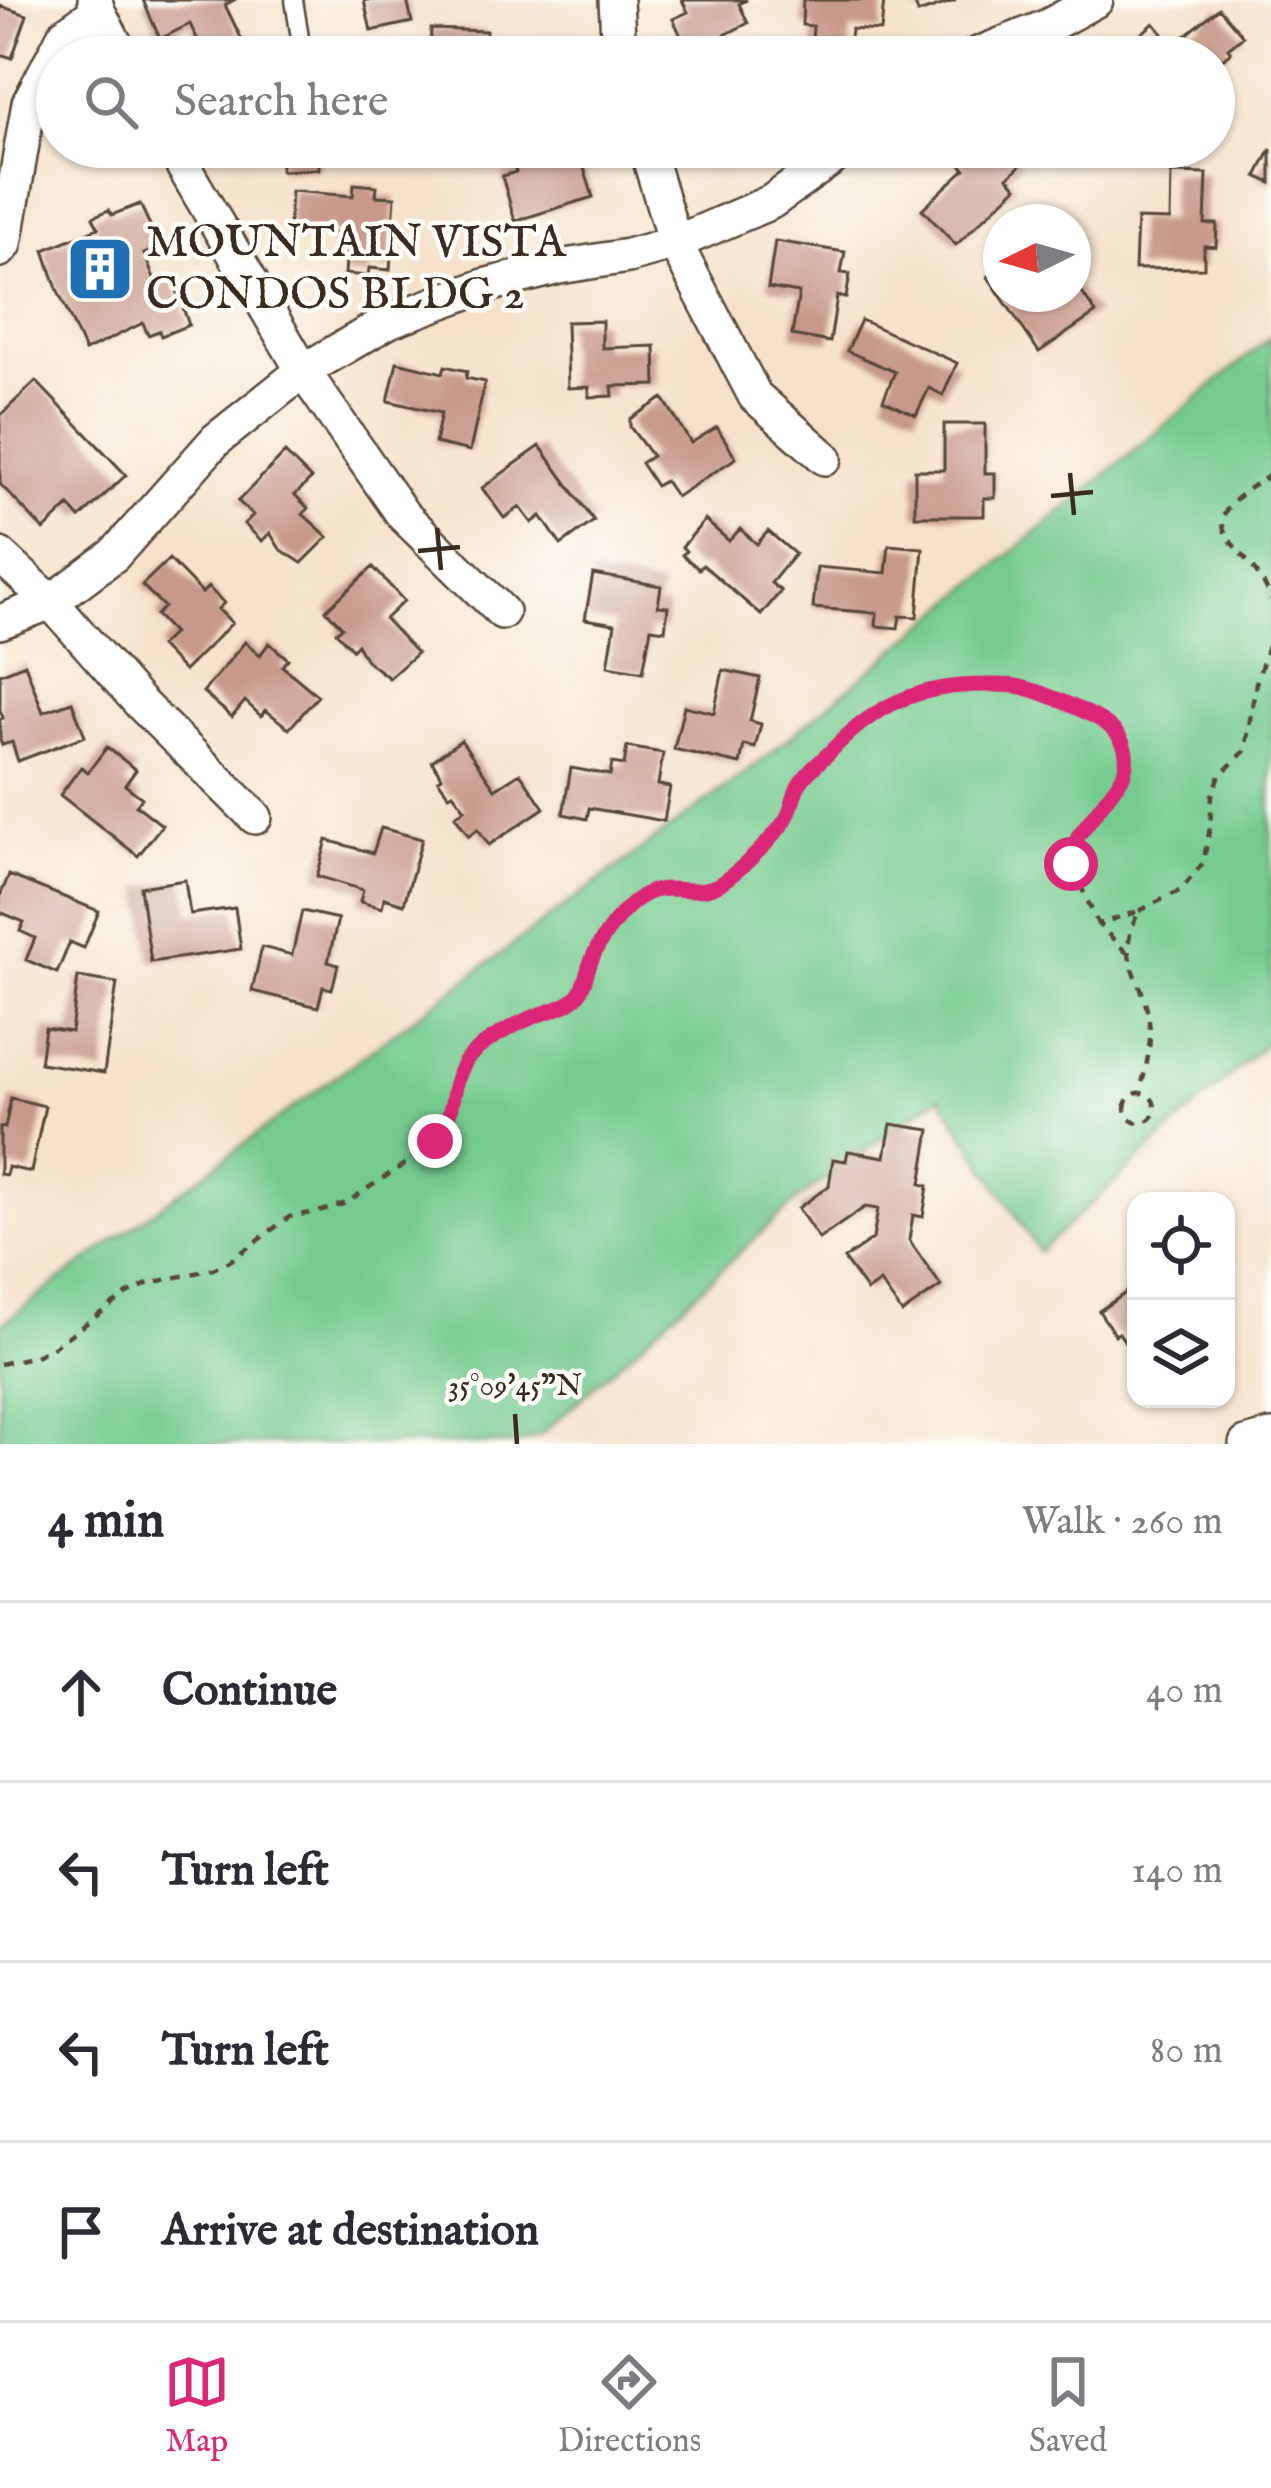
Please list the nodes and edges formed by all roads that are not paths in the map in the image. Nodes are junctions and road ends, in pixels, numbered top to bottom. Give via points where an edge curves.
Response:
1 (294, 0) edge
2 (616, 0) edge
3 (1096, 0) edge
4 (96, 6) edge
5 (63, 36) edge
6 (111, 36) edge
7 (300, 36) edge
8 (618, 36) edge
9 (1023, 36) edge
10 (36, 89) edge
11 (184, 168) edge
12 (652, 168) edge
13 (819, 168) edge
14 (675, 244) junction
15 (0, 250) edge
16 (303, 371) junction
17 (825, 458) dead end
18 (0, 555) edge
19 (51, 602) junction
20 (502, 612) dead end
21 (0, 622) edge
22 (255, 817) dead end
23 (1271, 1436) edge
24 (1246, 1444) edge

1 - 7 lane
2 - 8 street
3 - 9 street
4 - 5 street
4 - 6 street
10 - 15 street
11 - 16 street
12 - 14 street
13 - 14 street via 771,202
14 - 16 street via 484,286 389,321
14 - 17 street via 755,396
16 - 19 street via 216,440 114,555
16 - 20 street via 403,515
18 - 19 street
19 - 21 street
19 - 22 street
23 - 24 street

